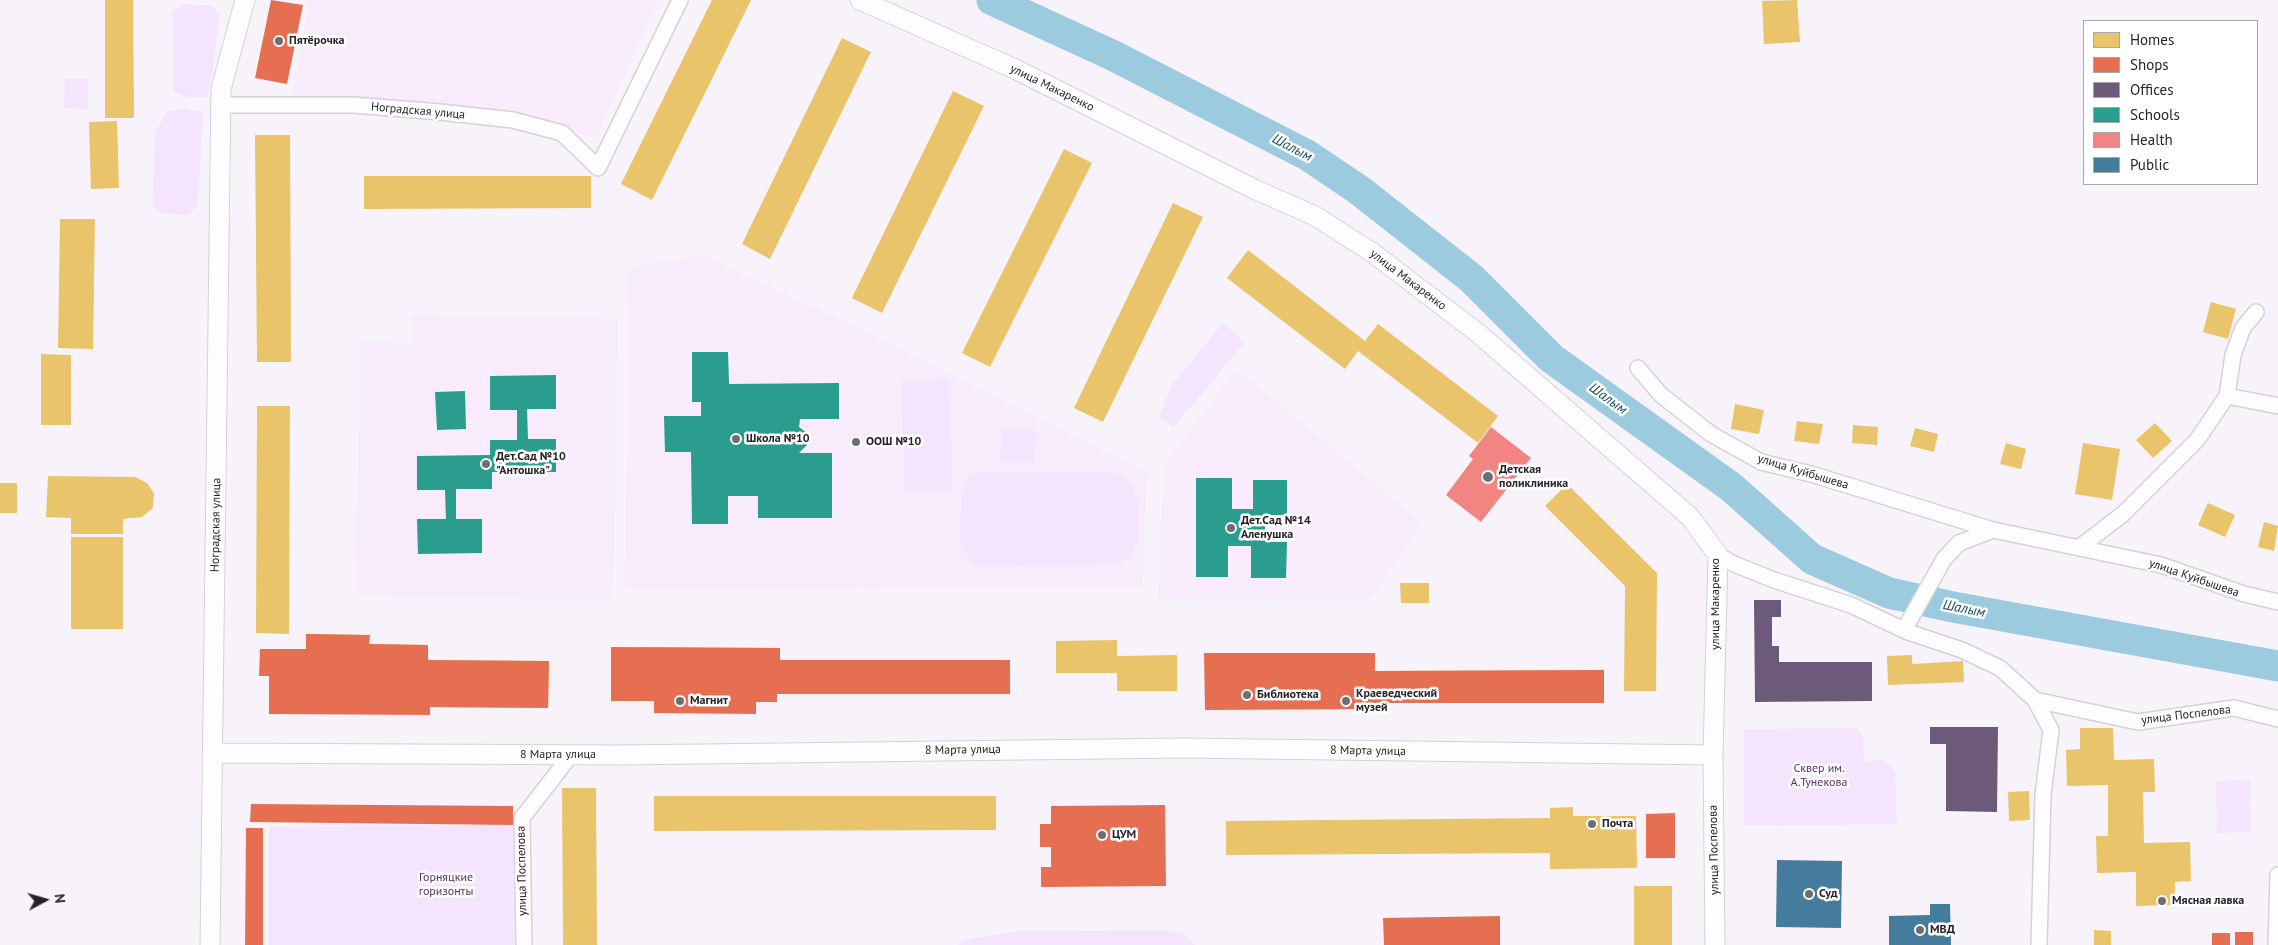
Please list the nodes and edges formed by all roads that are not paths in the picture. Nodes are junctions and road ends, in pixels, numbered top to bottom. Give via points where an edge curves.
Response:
1 (245, 0) edge
2 (680, 0) edge
3 (860, 0) edge
4 (221, 105) junction
5 (2256, 312) dead end
6 (1638, 368) dead end
7 (2227, 396) junction
8 (2278, 406) edge
9 (1993, 530) junction
10 (2080, 547) junction
11 (1718, 555) junction
12 (2278, 602) edge
13 (1904, 630) junction
14 (2035, 700) junction
15 (2278, 719) edge
16 (212, 753) junction
17 (571, 755) junction
18 (1713, 755) junction
19 (2278, 875) edge
20 (210, 945) edge
21 (524, 945) edge
22 (1715, 945) edge
23 (2039, 945) edge
24 (2276, 945) edge

1 - 4 street, Ноградская улица via 221,89
2 - 4 street, Ноградская улица via 598,168 562,132 513,120 353,105
3 - 11 street, улица Макаренко via 1015,69 1315,216 1373,252 1479,334 1683,510
4 - 16 street, Ноградская улица
5 - 7 street via 2243,328 2233,355
6 - 9 street, улица Куйбышева via 1661,395 1711,434 1761,462 1811,474
7 - 8 street
7 - 10 street via 2197,440 2123,514
9 - 10 street, улица Куйбышева
9 - 13 street via 1959,543 1944,559
10 - 12 street, улица Куйбышева via 2161,565 2244,594
11 - 13 street
11 - 18 street, улица Макаренко
13 - 14 street via 1962,650 2000,668
14 - 15 street, улица Поспелова via 2138,722 2234,708
14 - 23 street via 2051,730 2043,795
16 - 17 street, 8 Марта улица
16 - 20 street, Ноградская улица
17 - 18 street, 8 Марта улица via 1183,748
17 - 21 street, улица Поспелова via 522,818
18 - 22 street, улица Поспелова
19 - 24 street

